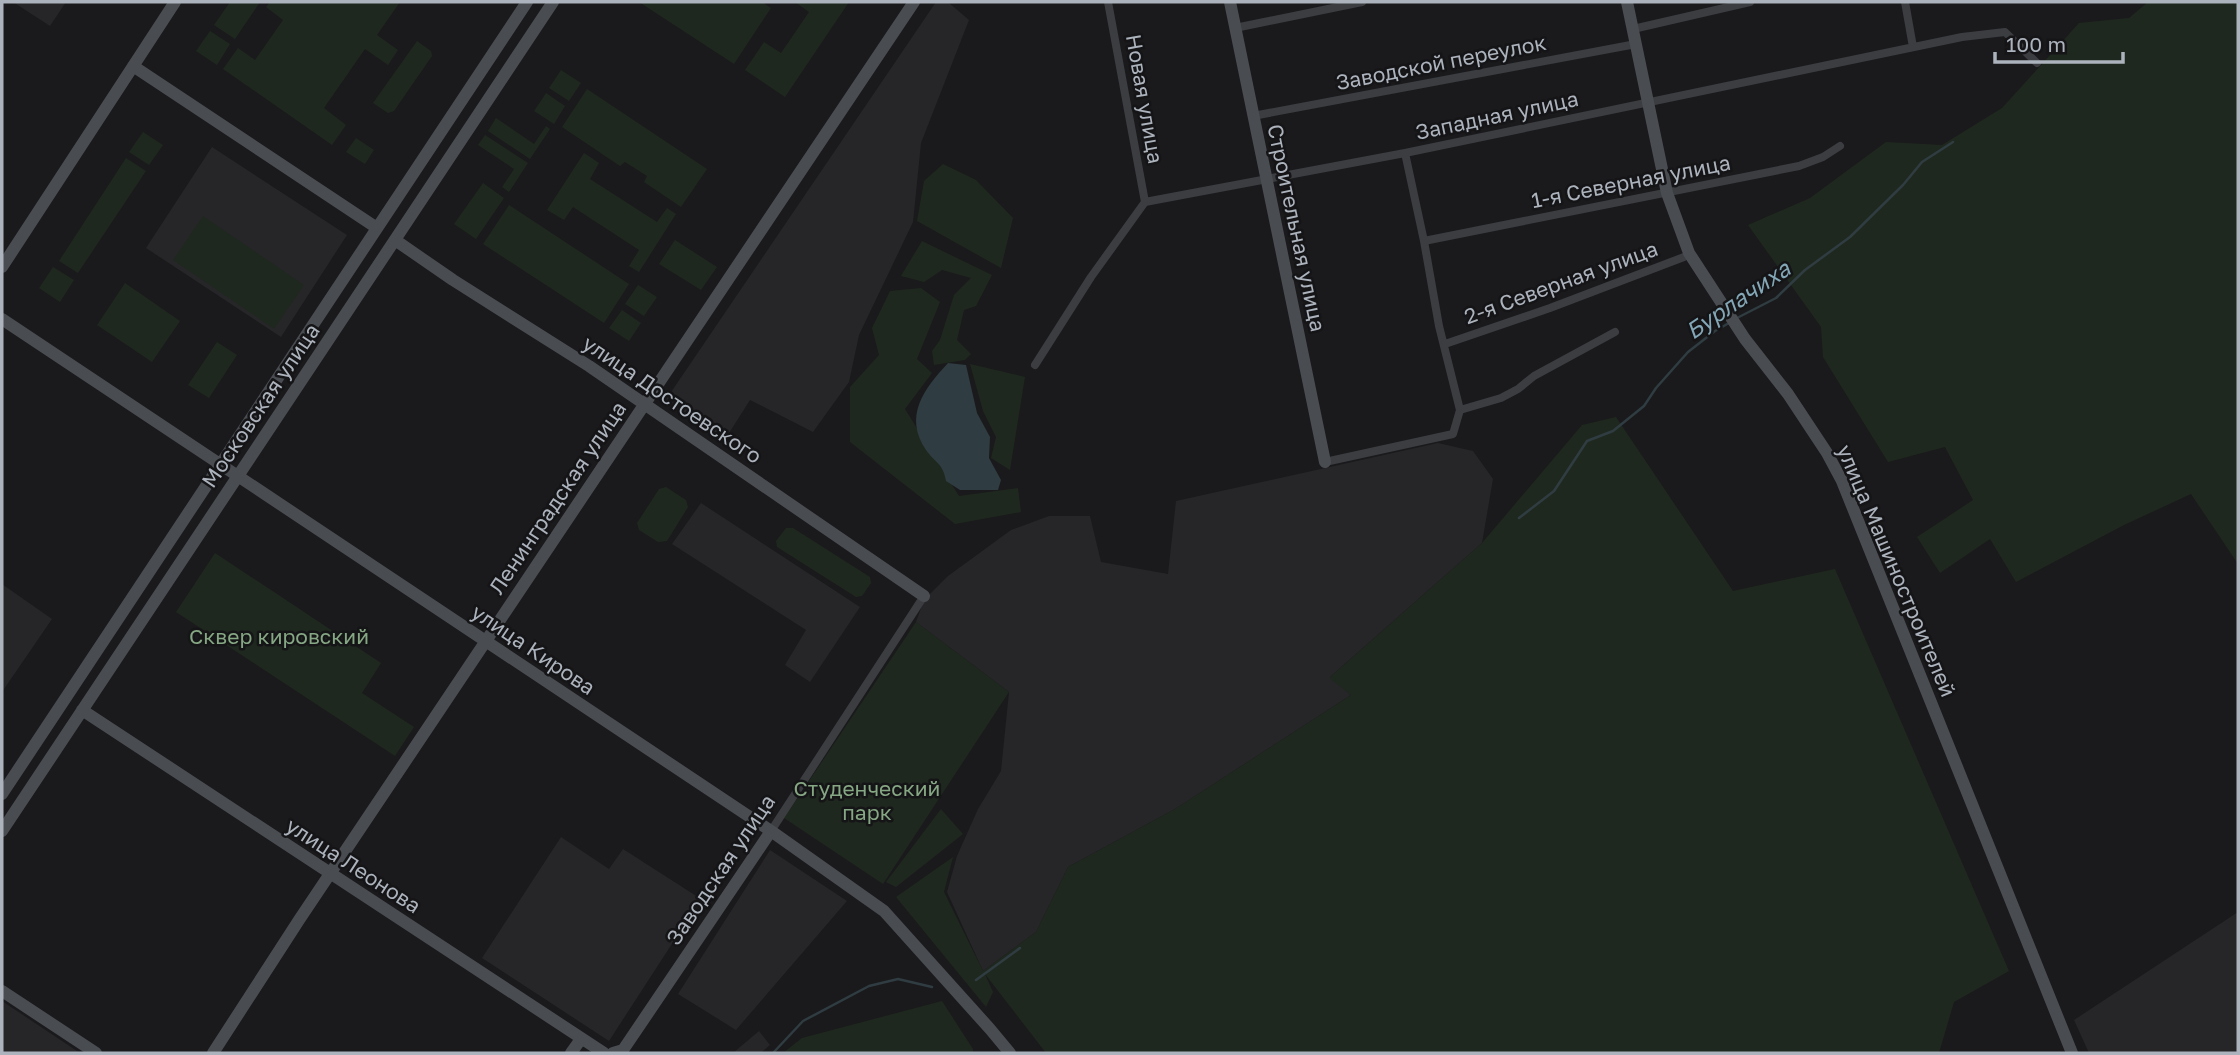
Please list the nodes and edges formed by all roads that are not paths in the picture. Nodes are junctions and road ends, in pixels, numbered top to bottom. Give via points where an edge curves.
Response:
1 (174, 2) edge
2 (527, 2) edge
3 (914, 2) edge
4 (1108, 2) edge
5 (1230, 2) edge
6 (1362, 2) edge
7 (1627, 2) edge
8 (1750, 2) edge
9 (1905, 2) edge
10 (550, 3) edge
11 (1235, 27) junction
12 (1633, 29) junction
13 (1636, 44) junction
14 (1913, 47) junction
15 (2037, 63) dead end
16 (133, 66) junction
17 (1648, 103) junction
18 (1253, 116) junction
19 (1840, 146) dead end
20 (1405, 153) junction
21 (1266, 179) junction
22 (1668, 193) junction
23 (1145, 202) junction
24 (377, 228) junction
25 (395, 240) junction
26 (1424, 241) junction
27 (1689, 253) junction
28 (2, 267) edge
29 (2, 319) edge
30 (1615, 332) dead end
31 (1444, 344) junction
32 (1035, 365) dead end
33 (644, 405) junction
34 (1460, 410) junction
35 (1325, 462) joint
36 (220, 464) junction
37 (238, 476) junction
38 (924, 596) joint
39 (485, 642) junction
40 (82, 710) junction
41 (2, 794) edge
42 (2, 831) edge
43 (771, 831) junction
44 (330, 873) junction
45 (2, 990) edge
46 (581, 1038) junction
47 (96, 1053) edge
48 (214, 1053) edge
49 (571, 1053) edge
50 (604, 1053) edge
51 (613, 1053) edge
52 (1010, 1053) edge
53 (2073, 1053) edge

1 - 16 street
2 - 24 street, Московская улица
3 - 33 street, Ленинградская улица
4 - 23 street, Новая улица
5 - 11 street, Строительная улица
6 - 11 street
7 - 12 street, улица Машиностроителей
8 - 12 street
9 - 14 street
10 - 25 street, Московская улица
11 - 18 street, Строительная улица
12 - 13 street, улица Машиностроителей
13 - 17 street, улица Машиностроителей
13 - 18 street, Заводской переулок
14 - 15 street, Западная улица via 2005,32
14 - 17 street, Западная улица
16 - 24 street
16 - 28 street
17 - 20 street, Западная улица
17 - 22 street, улица Машиностроителей
18 - 21 street, Строительная улица
19 - 22 street, 1-я Северная улица via 1800,166
20 - 21 street, Западная улица
20 - 26 street
21 - 23 street, Западная улица
21 - 35 street, Строительная улица
22 - 26 street, 1-я Северная улица
22 - 27 street, улица Машиностроителей
23 - 32 street
24 - 36 street, Московская улица
25 - 33 street, улица Достоевского
25 - 37 street, Московская улица
26 - 31 street
27 - 31 street, 2-я Северная улица
27 - 53 street, улица Машиностроителей via 1788,394 1842,481
29 - 36 street, улица Кирова
30 - 34 street via 1509,393
31 - 34 street
33 - 38 street, улица Достоевского
33 - 39 street, Ленинградская улица
34 - 35 street via 1453,434
36 - 37 street, улица Кирова
36 - 41 street, Московская улица
37 - 39 street, улица Кирова
37 - 40 street, Московская улица
38 - 43 street, Заводская улица
39 - 43 street, улица Кирова
39 - 44 street, Ленинградская улица
40 - 42 street, Московская улица
40 - 44 street, улица Леонова
43 - 51 street, Заводская улица via 623,1050
43 - 52 street, улица Кирова via 884,911
44 - 46 street, улица Леонова
44 - 48 street, Ленинградская улица
45 - 47 street
46 - 49 street
46 - 50 street, улица Леонова

